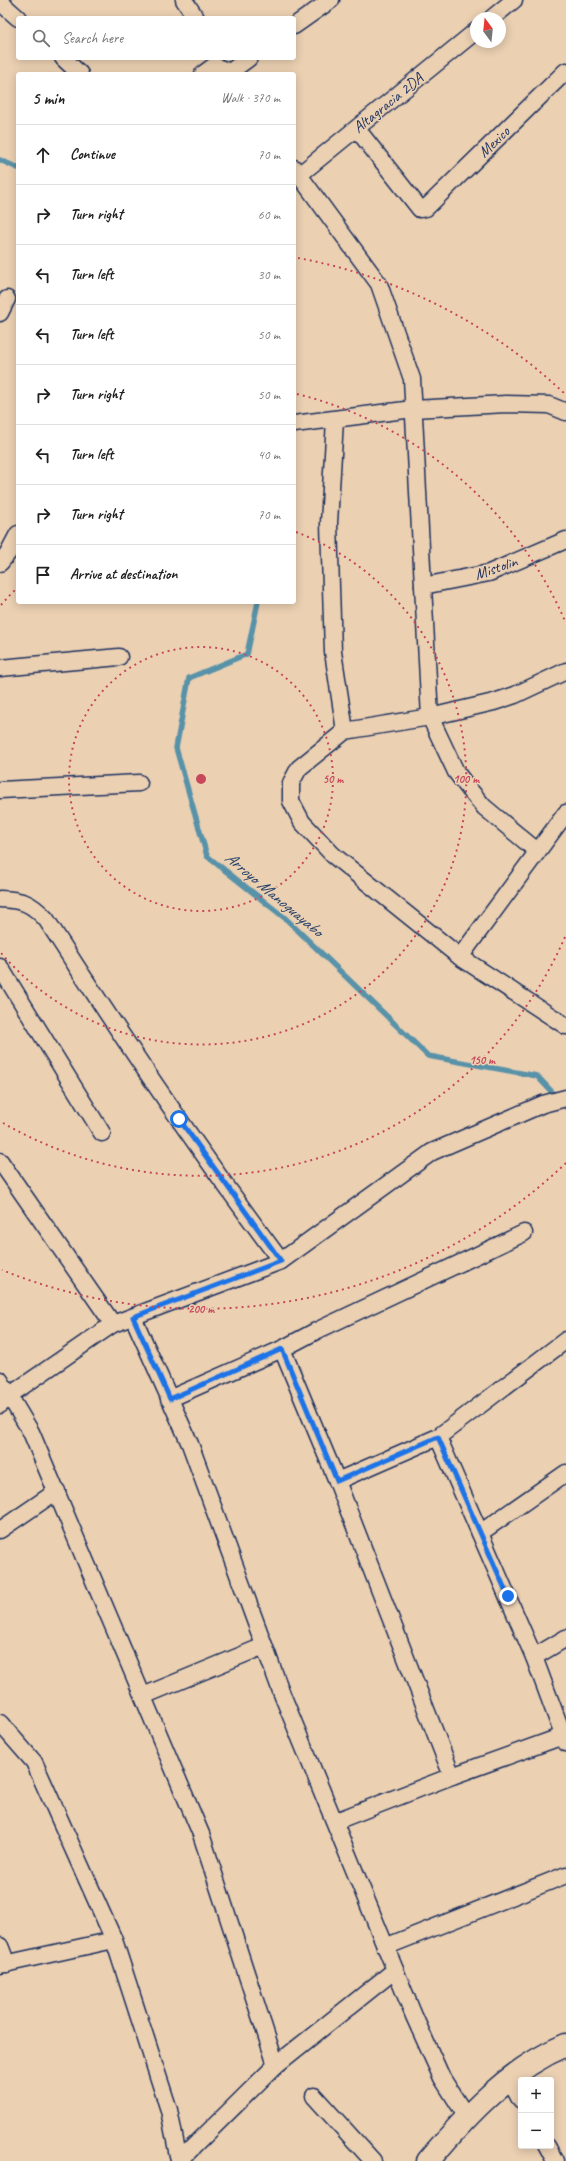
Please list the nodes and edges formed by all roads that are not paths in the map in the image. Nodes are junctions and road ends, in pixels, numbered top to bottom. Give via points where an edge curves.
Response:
1 (184, 0) edge
2 (331, 0) edge
3 (514, 0) edge
4 (0, 2) edge
5 (499, 12) edge
6 (16, 16) edge
7 (195, 16) edge
8 (296, 25) edge
9 (470, 36) edge
10 (65, 60) edge
11 (222, 60) edge
12 (246, 60) edge
13 (566, 71) edge
14 (78, 72) edge
15 (206, 72) edge
16 (228, 72) edge
17 (229, 72) edge
18 (231, 72) edge
19 (357, 129) junction
20 (296, 171) edge
21 (413, 409) junction
22 (566, 412) edge
23 (335, 420) junction
24 (296, 424) edge
25 (16, 539) edge
26 (566, 540) edge
27 (9, 556) edge
28 (422, 586) junction
29 (118, 657) dead end
30 (0, 668) edge
31 (566, 670) edge
32 (430, 717) junction
33 (345, 731) junction
34 (139, 783) dead end
35 (0, 790) edge
36 (566, 813) edge
37 (537, 850) junction
38 (0, 899) edge
39 (460, 957) junction
40 (0, 967) edge
41 (566, 1026) edge
42 (566, 1098) edge
43 (102, 1133) dead end
44 (0, 1161) edge
45 (524, 1233) dead end
46 (281, 1261) junction
47 (133, 1317) junction
48 (113, 1324) junction
49 (566, 1340) edge
50 (282, 1349) junction
51 (0, 1380) edge
52 (170, 1399) junction
53 (5, 1400) edge
54 (438, 1437) junction
55 (566, 1473) edge
56 (337, 1481) junction
57 (57, 1491) junction
58 (0, 1530) edge
59 (480, 1533) junction
60 (566, 1638) edge
61 (264, 1646) junction
62 (534, 1657) junction
63 (143, 1696) junction
64 (0, 1723) edge
65 (565, 1740) edge
66 (452, 1776) junction
67 (336, 1821) junction
68 (566, 1875) edge
69 (114, 1940) junction
70 (0, 1946) edge
71 (385, 1947) junction
72 (4, 1964) edge
73 (395, 1970) junction
74 (566, 2045) edge
75 (276, 2065) junction
76 (509, 2078) junction
77 (518, 2094) edge
78 (314, 2096) dead end
79 (466, 2116) junction
80 (549, 2149) edge
81 (179, 2161) edge
82 (373, 2161) edge
83 (428, 2161) edge
84 (555, 2161) edge

1 - 7 street
2 - 8 street
3 - 5 street
4 - 6 street
9 - 19 street, Altagracia 2DA
10 - 14 street
11 - 17 street
12 - 18 street
13 - 19 street, Mexico via 426,208 420,208
15 - 16 street via 214,66
19 - 20 street, Altagracia 2DA
20 - 21 street via 379,284 412,379
21 - 22 street via 520,404 549,405
21 - 23 street
21 - 28 street
23 - 24 street
23 - 33 street via 329,523 332,622 333,652
25 - 27 street
26 - 28 street, Mistolin via 489,573
28 - 32 street
29 - 30 street
31 - 32 street via 505,699
32 - 33 street
32 - 37 street via 456,772 468,789 484,807
33 - 39 street via 299,768 291,783 291,801 302,822 333,855
34 - 35 street
36 - 37 street
37 - 39 street
38 - 46 street via 21,900 35,907 46,919 110,1019
39 - 41 street
40 - 43 street
42 - 46 street via 543,1104 432,1152
44 - 48 street
45 - 50 street
46 - 47 street
47 - 48 street
47 - 52 street
48 - 53 street
49 - 54 street
50 - 52 street
50 - 56 street
51 - 53 street
52 - 61 street via 190,1444
53 - 57 street via 31,1432
54 - 56 street
54 - 59 street
55 - 59 street
56 - 66 street
57 - 58 street
57 - 63 street
59 - 62 street
60 - 62 street
61 - 63 street
61 - 67 street
62 - 65 street
63 - 75 street via 201,1834
64 - 69 street via 34,1762
65 - 66 street
66 - 67 street
67 - 71 street
68 - 71 street
69 - 72 street
69 - 81 street via 169,2110
70 - 72 street
71 - 73 street
73 - 75 street
73 - 79 street via 442,2078
74 - 76 main road
75 - 81 street
76 - 77 street
76 - 79 main road
78 - 82 street
79 - 83 main road
80 - 84 street

